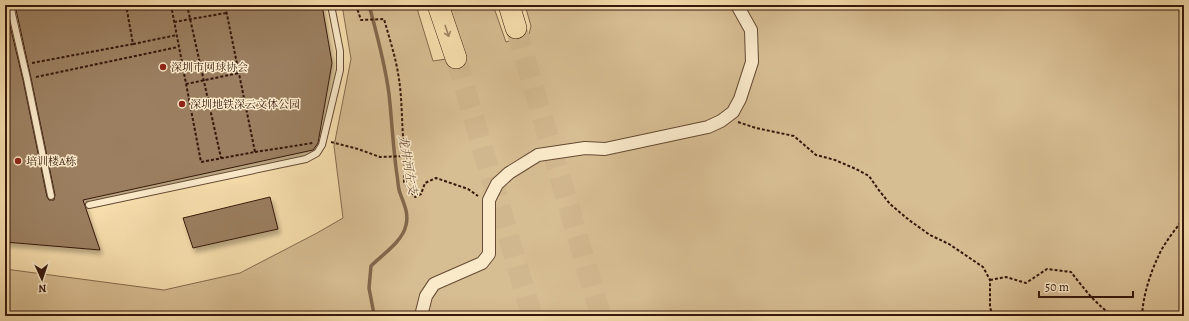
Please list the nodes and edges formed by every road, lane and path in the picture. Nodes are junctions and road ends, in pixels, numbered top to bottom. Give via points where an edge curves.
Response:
1 (10, 5) edge
2 (126, 5) edge
3 (171, 5) edge
4 (187, 5) edge
5 (224, 5) edge
6 (331, 5) edge
7 (356, 5) edge
8 (438, 5) edge
9 (509, 5) edge
10 (737, 5) edge
11 (226, 13) junction
12 (190, 20) junction
13 (174, 22) junction
14 (516, 28) tunnel mouth
15 (177, 35) junction
16 (133, 44) junction
17 (179, 47) junction
18 (456, 58) tunnel mouth
19 (24, 65) junction
20 (239, 74) junction
21 (27, 79) junction
22 (204, 80) junction
23 (186, 84) junction
24 (733, 112) junction
25 (328, 141) dead end
26 (314, 143) dead end
27 (255, 152) junction
28 (405, 156) junction
29 (221, 158) junction
30 (51, 196) dead end
31 (489, 200) junction
32 (89, 205) dead end
33 (1184, 218) edge
34 (990, 280) junction
35 (1142, 315) edge
36 (421, 316) edge
37 (992, 316) edge
38 (1115, 316) edge
39 (1138, 316) edge

1 - 19 lane
2 - 16 path
3 - 13 path
4 - 12 path
5 - 11 path
6 - 32 lane via 340,51 340,70 322,145 317,153 306,159
7 - 28 path via 360,20 384,19 398,72
8 -> 18 highway
9 - 14 highway
10 - 24 street via 751,30 752,62
11 - 12 path
11 - 20 path
12 - 13 path
12 - 22 path
13 - 15 path
15 - 16 path
15 - 17 path
16 - 19 path
17 - 21 path
17 - 23 path
19 - 21 lane
20 - 22 path
20 - 27 path
21 - 30 lane
22 - 23 path
22 - 29 path
23 - 29 path via 201,162
24 - 31 street via 708,127 605,149 585,148 538,155 509,173 497,184
24 - 34 path via 738,122 794,136 816,155 842,163 869,176 890,204 930,235 949,244 983,267
25 - 28 path via 380,157
26 - 27 path
27 - 29 path
28 - 31 path via 404,182 415,197 421,194 425,183 436,178 468,189
31 - 36 street via 489,254 482,263 434,284 426,296
33 - 35 path via 1158,256 1142,306
34 - 37 path
34 - 38 path via 1006,278 1026,283 1047,269 1071,272 1090,296
35 - 39 path

